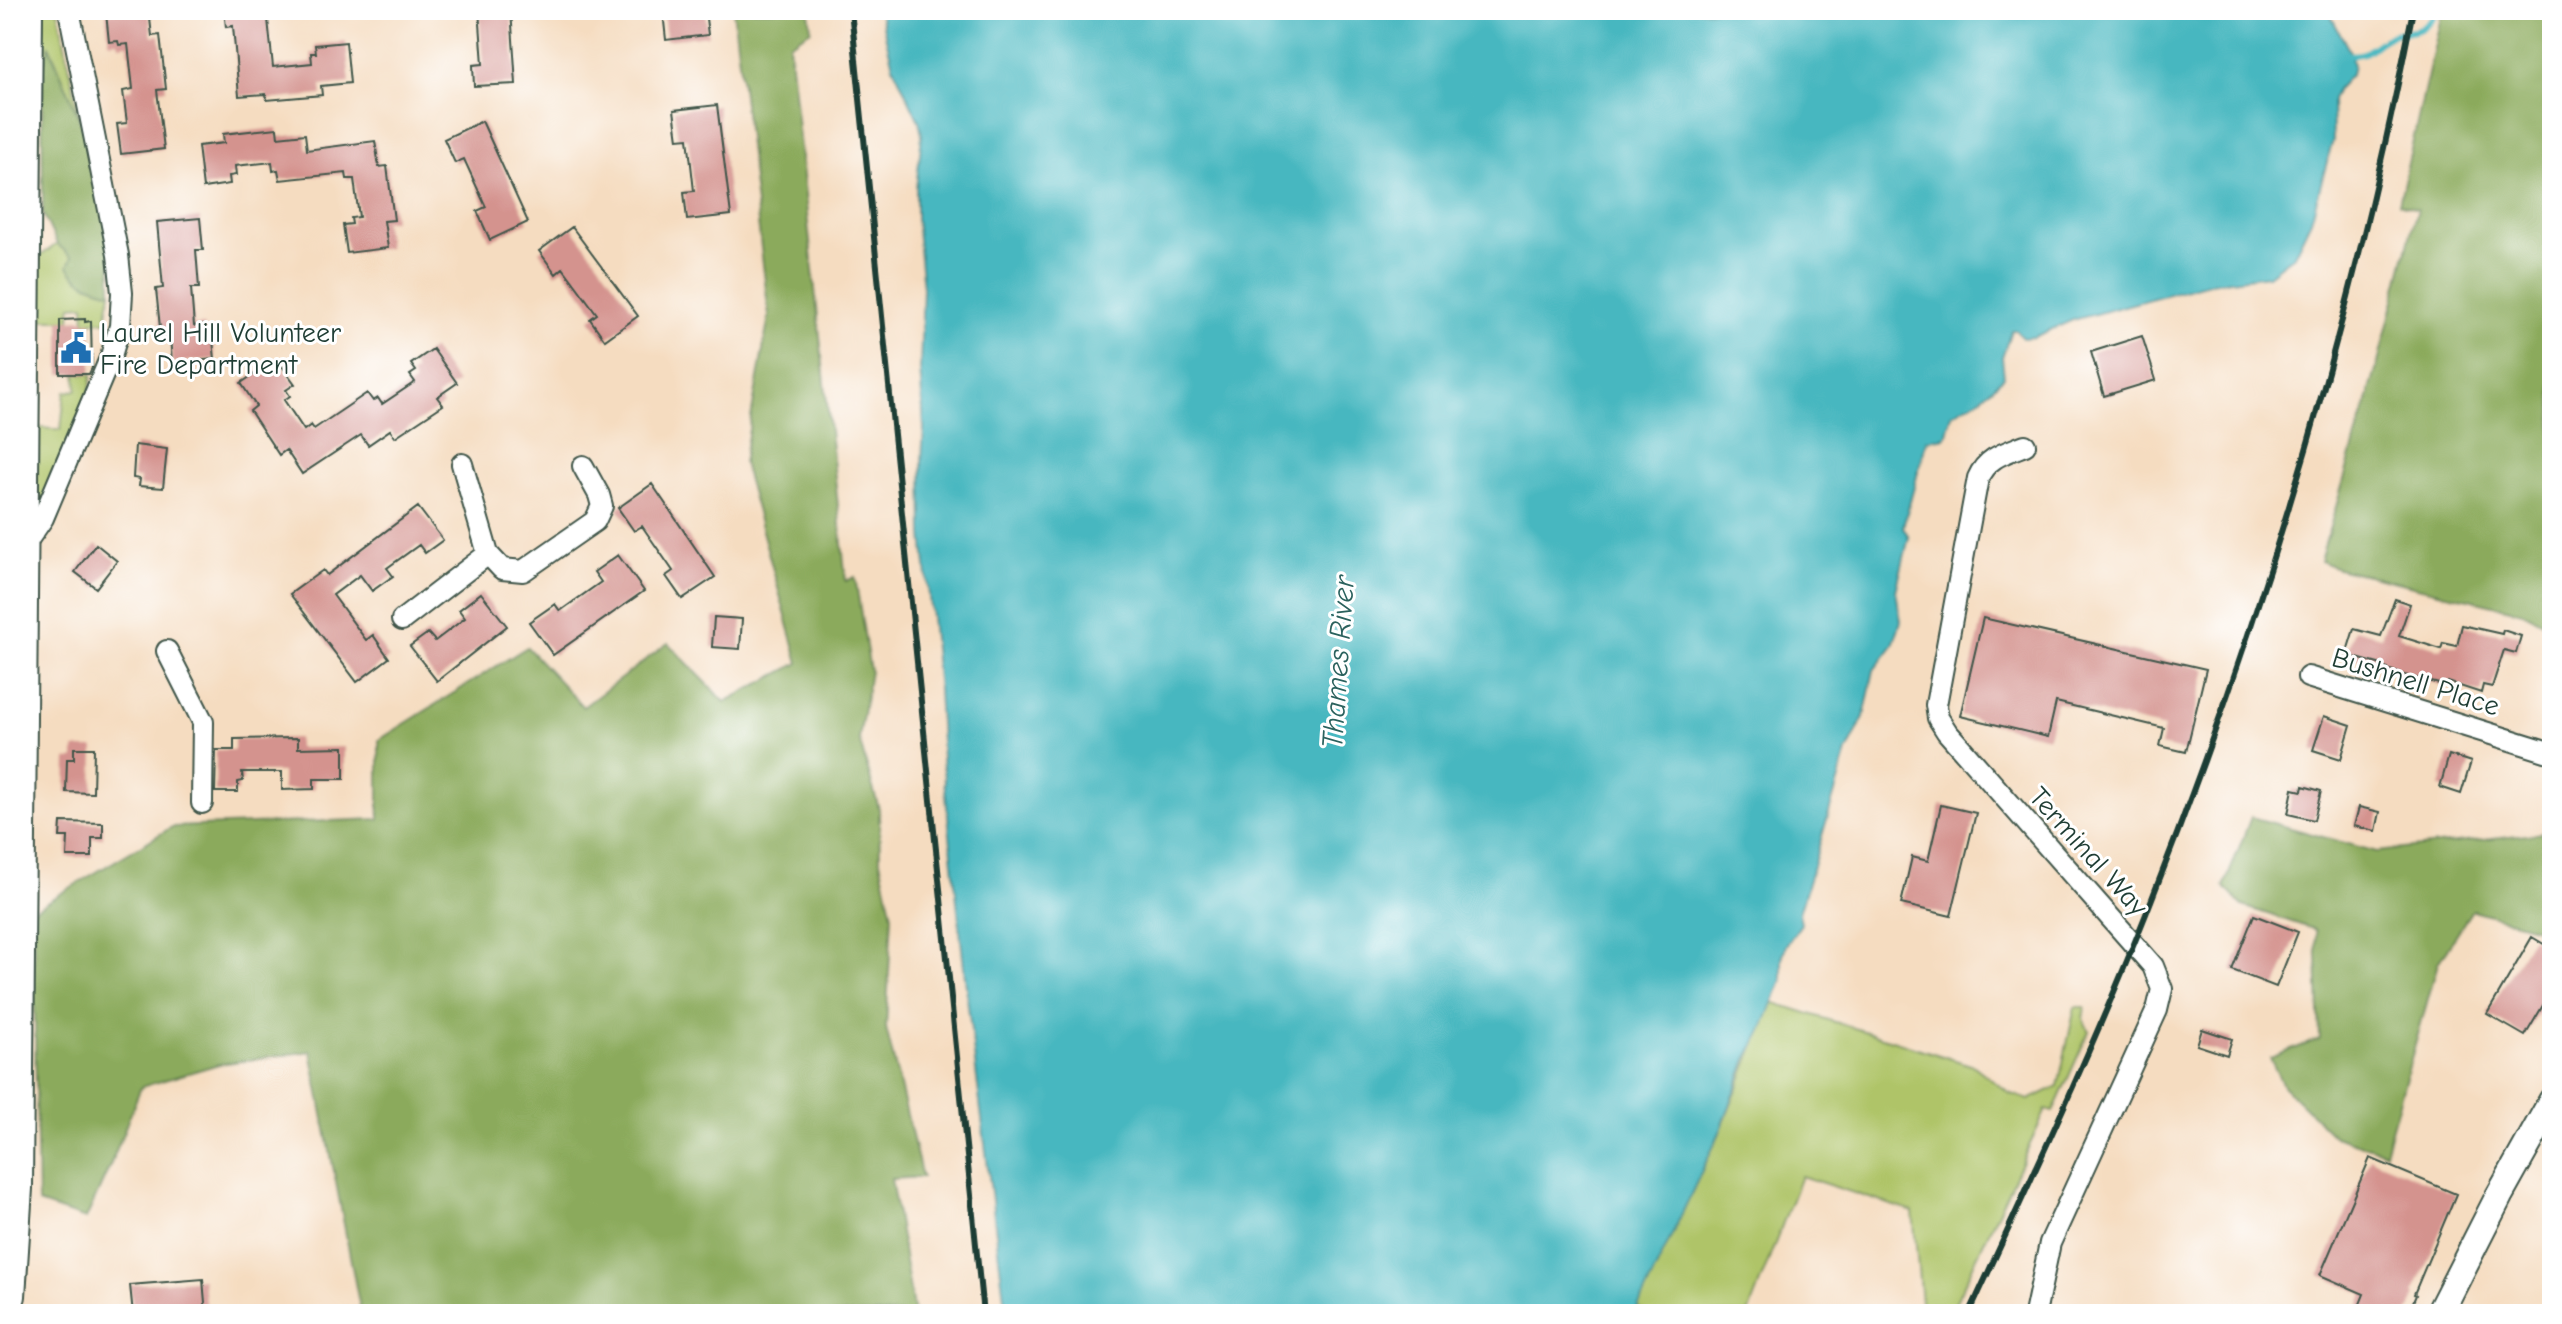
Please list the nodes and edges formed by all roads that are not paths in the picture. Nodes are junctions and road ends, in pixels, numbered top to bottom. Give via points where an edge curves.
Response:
1 (27, 10) edge
2 (69, 10) edge
3 (2025, 445) dead end
4 (17, 446) edge
5 (462, 464) dead end
6 (583, 466) dead end
7 (23, 547) junction
8 (488, 554) junction
9 (402, 620) dead end
10 (167, 651) dead end
11 (2308, 677) dead end
12 (2552, 753) edge
13 (202, 803) dead end
14 (15, 883) edge
15 (14, 1094) edge
16 (2552, 1101) edge
17 (10, 1296) edge
18 (2035, 1314) edge
19 (2439, 1314) edge

1 - 4 highway
2 - 7 street via 118,255 120,326 43,518
3 - 18 street, Terminal Way via 1992,458 1978,478 1936,705 1938,718 2153,966 2162,989 2050,1243
4 - 7 highway
5 - 8 street
6 - 8 street via 602,506 595,521 523,571 502,569
7 - 14 highway
8 - 9 street
10 - 13 street via 203,722
11 - 12 street, Bushnell Place
14 - 15 highway
15 - 17 highway via 17,1188
16 - 19 main road

